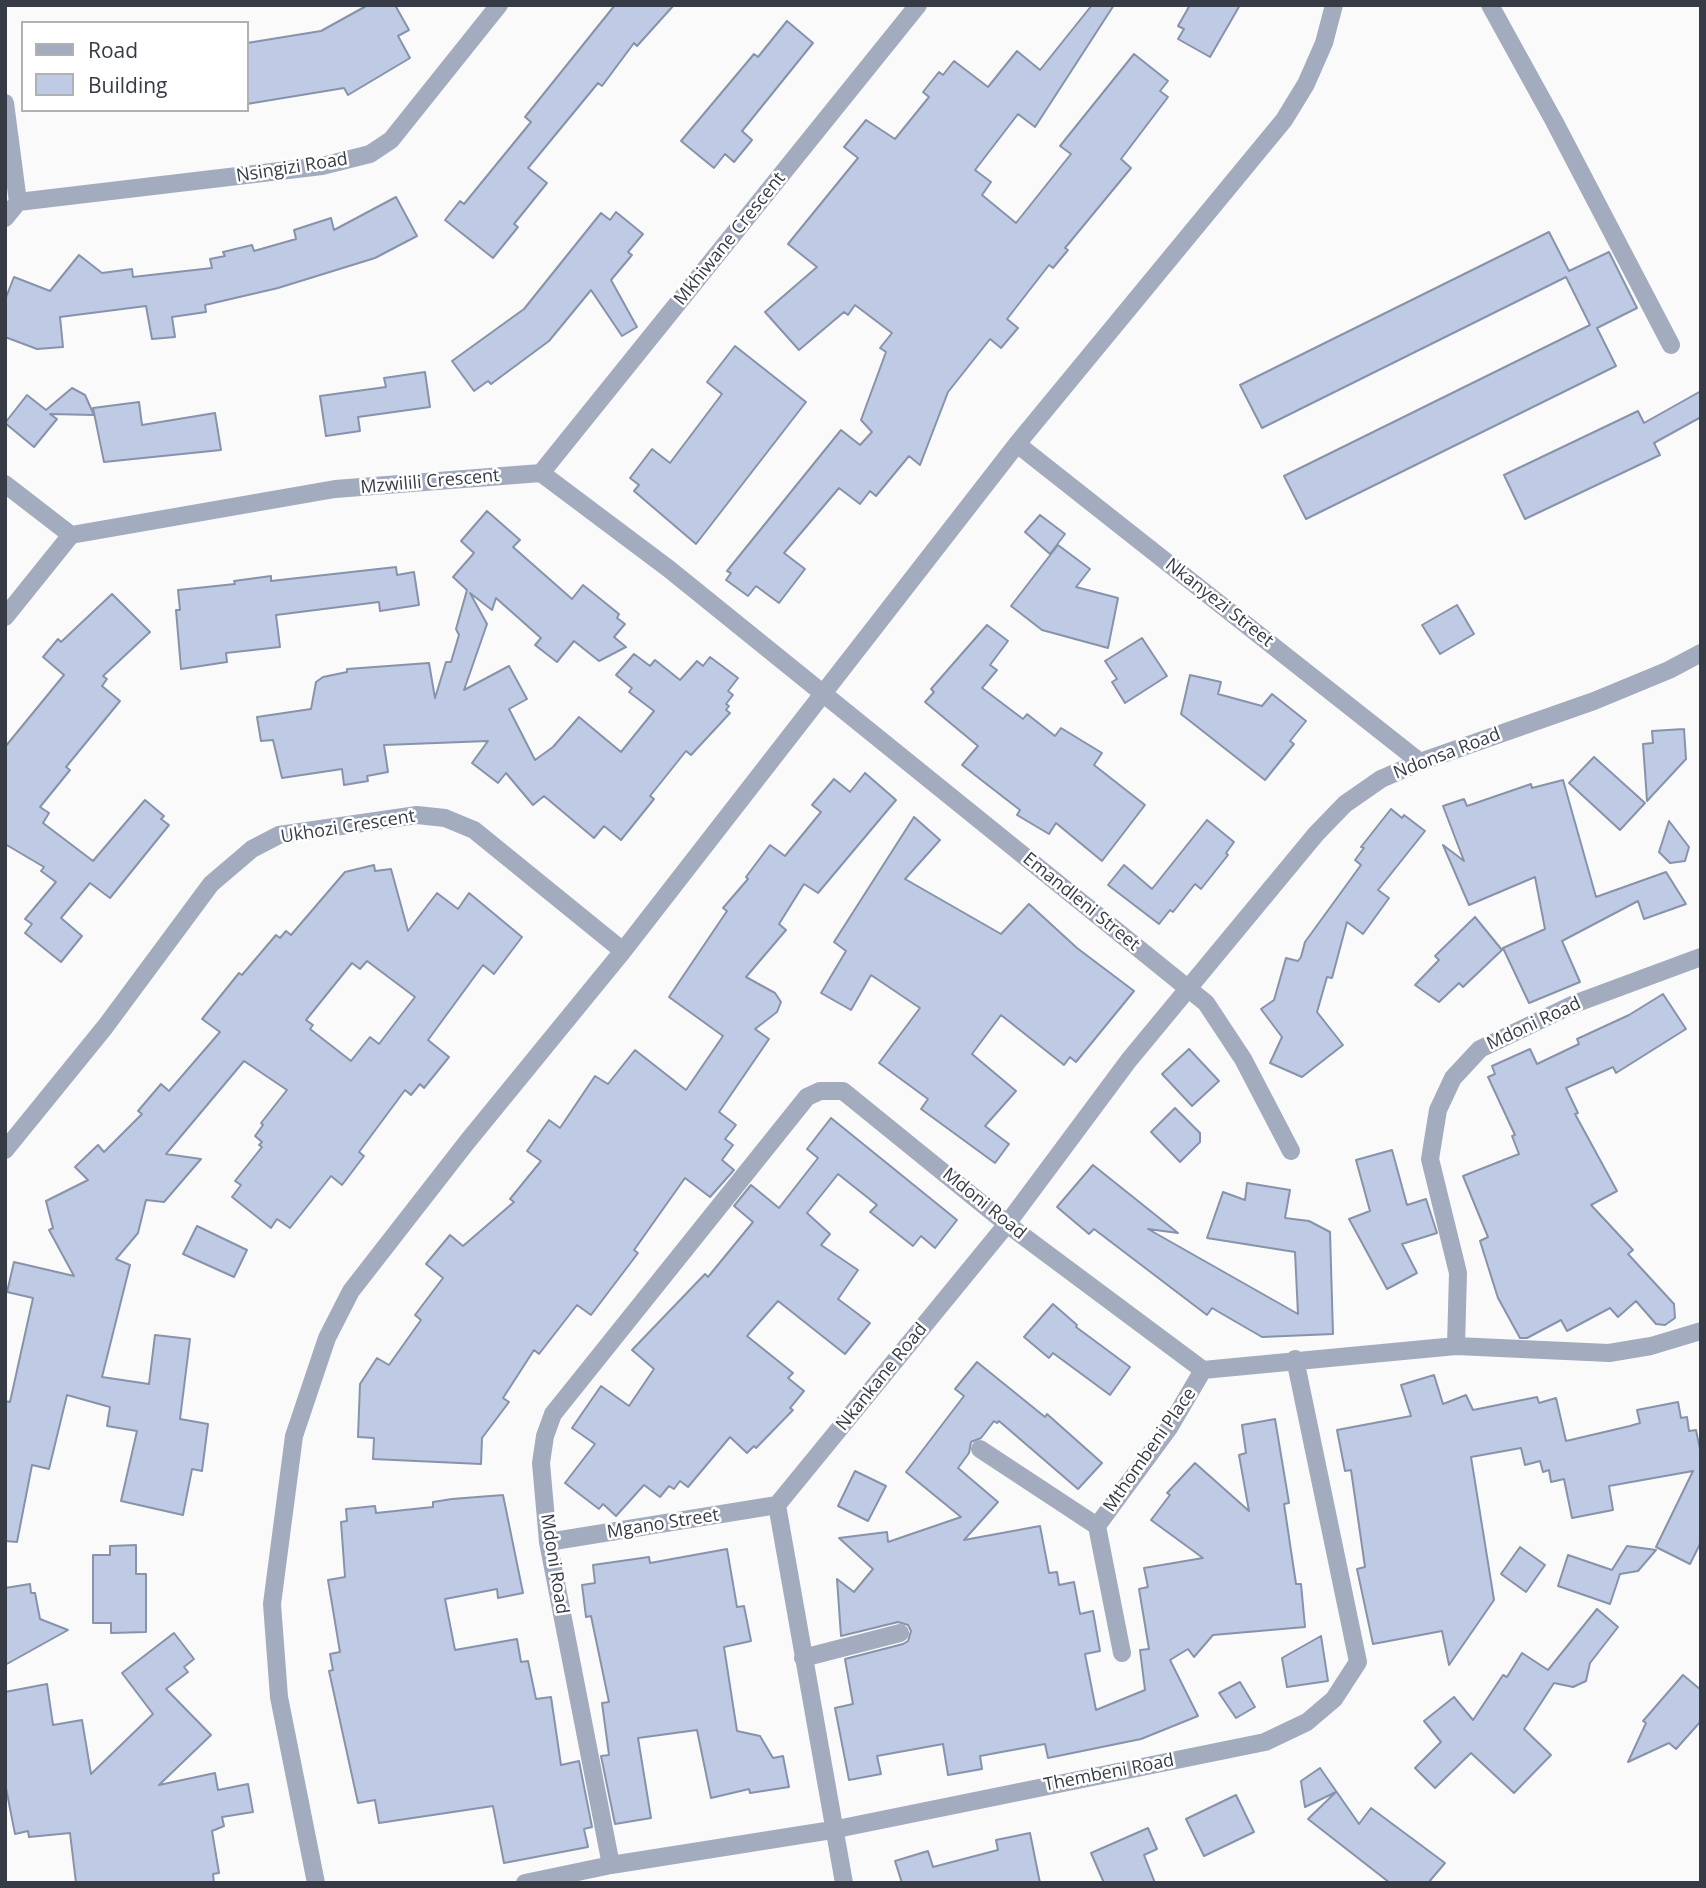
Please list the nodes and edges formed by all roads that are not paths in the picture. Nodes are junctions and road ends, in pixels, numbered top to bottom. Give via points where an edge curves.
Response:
1 (499, 5) edge
2 (918, 5) edge
3 (1334, 5) edge
4 (1490, 5) edge
5 (5, 103) edge
6 (18, 202) junction
7 (5, 218) edge
8 (1671, 345) dead end
9 (1017, 444) junction
10 (541, 473) junction
11 (5, 484) edge
12 (71, 535) junction
13 (5, 617) edge
14 (1701, 653) edge
15 (821, 695) junction
16 (1420, 762) junction
17 (623, 951) junction
18 (1701, 957) edge
19 (1189, 989) junction
20 (5, 1150) edge
21 (1291, 1151) dead end
22 (1007, 1224) junction
23 (1701, 1331) edge
24 (1456, 1346) junction
25 (1294, 1359) junction
26 (1203, 1370) junction
27 (980, 1449) dead end
28 (778, 1505) junction
29 (1097, 1526) junction
30 (548, 1542) junction
31 (900, 1633) dead end
32 (1122, 1653) dead end
33 (803, 1658) junction
34 (832, 1830) junction
35 (611, 1865) junction
36 (316, 1883) edge
37 (525, 1883) edge
38 (844, 1883) edge

1 - 6 street, Nsingizi Road via 391,140 370,154 322,166
2 - 10 street, Mkhiwane Crescent
3 - 9 street via 1324,43 1284,120
4 - 8 street
5 - 6 street
6 - 7 street
9 - 15 street
9 - 16 street, Nkanyezi Street
10 - 12 street, Mzwilili Crescent via 335,489
10 - 15 street via 669,569
11 - 12 street
12 - 13 street
14 - 16 street, Ndonsa Road via 1594,701
15 - 17 street
15 - 19 street, Emandleni Street
16 - 19 street, Ndonsa Road via 1381,779 1345,804
17 - 20 street, Ukhozi Crescent via 474,830 445,818 417,815 279,835 252,849 211,884 105,1027
17 - 36 street via 351,1291 310,1384 295,1436 272,1604 279,1697
18 - 24 street, Mdoni Road via 1574,1004 1480,1049 1452,1078 1438,1110 1430,1159 1458,1273
19 - 21 street, Emandleni Street via 1206,1003 1243,1059
19 - 22 street, Nkankane Road via 1090,1111
22 - 26 street, Mdoni Road
22 - 28 street, Nkankane Road
22 - 30 street, Mdoni Road via 843,1091 807,1097 553,1414 541,1463
23 - 24 street via 1609,1353
24 - 25 street
25 - 26 street
25 - 34 street, Thembeni Road via 1358,1662 1334,1699 1307,1722 1265,1742
26 - 29 street, Mthombeni Place via 1169,1428
27 - 29 street
28 - 30 street, Mgano Street
28 - 33 street
29 - 32 street, Mthombeni Place
30 - 35 street, Mdoni Road
31 - 33 street
33 - 34 street
34 - 35 street, Thembeni Road
34 - 38 street
35 - 37 street, Thembeni Road

